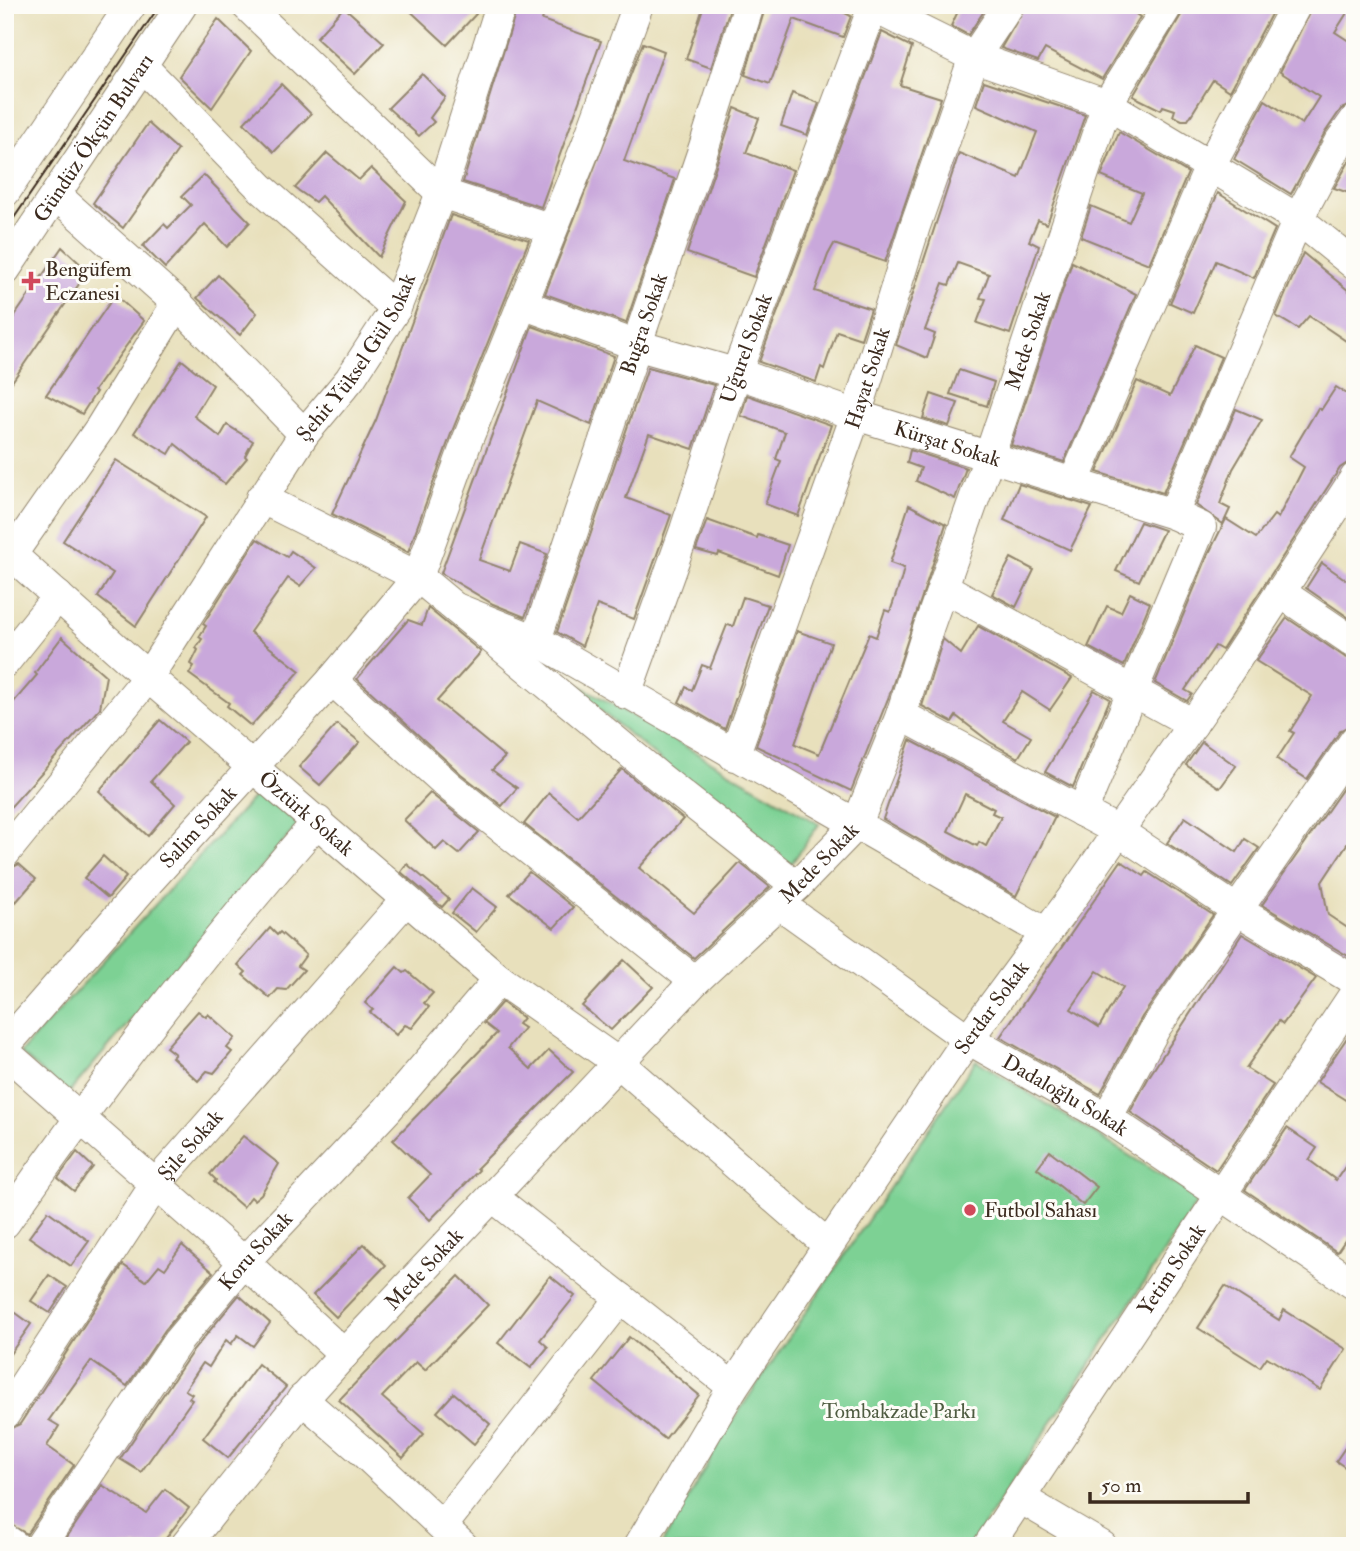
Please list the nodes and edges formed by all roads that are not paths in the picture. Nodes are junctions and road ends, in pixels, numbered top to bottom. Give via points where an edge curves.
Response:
1 (182, 5) edge
2 (246, 5) edge
3 (501, 5) edge
4 (638, 5) edge
5 (749, 5) edge
6 (1009, 5) edge
7 (1168, 5) edge
8 (1296, 5) edge
9 (871, 6) edge
10 (122, 8) edge
11 (974, 57) junction
12 (141, 65) junction
13 (1107, 104) junction
14 (1355, 120) edge
15 (1211, 163) junction
16 (5, 192) edge
17 (441, 193) junction
18 (56, 195) junction
19 (1298, 219) junction
20 (552, 229) junction
21 (1355, 265) edge
22 (5, 270) edge
23 (177, 303) junction
24 (522, 304) junction
25 (396, 308) junction
26 (636, 345) junction
27 (736, 374) junction
28 (856, 415) junction
29 (304, 434) junction
30 (989, 457) junction
31 (1355, 478) edge
32 (1073, 484) junction
33 (261, 498) junction
34 (1172, 514) junction
35 (8, 552) edge
36 (418, 577) junction
37 (943, 587) junction
38 (1280, 592) junction
39 (58, 596) junction
40 (456, 608) junction
41 (536, 640) junction
42 (1355, 643) edge
43 (5, 662) edge
44 (148, 677) junction
45 (332, 680) junction
46 (1133, 693) junction
47 (626, 694) junction
48 (901, 715) junction
49 (1193, 724) junction
50 (1355, 740) edge
51 (734, 756) junction
52 (252, 766) junction
53 (1082, 812) junction
54 (318, 821) junction
55 (857, 824) junction
56 (1118, 831) junction
57 (5, 853) edge
58 (788, 895) junction
59 (406, 900) junction
60 (1237, 910) junction
61 (1046, 933) junction
62 (499, 979) junction
63 (695, 981) junction
64 (1355, 981) edge
65 (1355, 993) edge
66 (968, 1039) junction
67 (5, 1046) edge
68 (5, 1052) edge
69 (620, 1064) junction
70 (78, 1118) junction
71 (1107, 1118) junction
72 (155, 1185) junction
73 (1222, 1195) junction
74 (494, 1197) junction
75 (5, 1223) edge
76 (828, 1245) junction
77 (244, 1262) junction
78 (1351, 1274) edge
79 (621, 1298) junction
80 (344, 1354) junction
81 (17, 1369) edge
82 (733, 1387) junction
83 (302, 1399) junction
84 (5, 1413) edge
85 (1020, 1498) junction
86 (453, 1535) edge
87 (5, 1539) edge
88 (15, 1546) edge
89 (40, 1546) edge
90 (185, 1546) edge
91 (639, 1546) edge
92 (988, 1546) edge
93 (1102, 1546) edge

1 - 12 street, Gündüz Ökçün Bulvarı
2 - 17 street
3 - 17 street, Şehit Yüksel Gül Sokak
4 - 20 street
5 - 26 street, Buğra Sokak
6 - 11 street, Hayat Sokak
7 - 13 street, Mede Sokak
8 - 15 street
9 - 11 street
9 - 27 street, Uğurel Sokak
10 - 16 street, Gündüz Ökçün Bulvarı
11 - 13 street
11 - 28 street, Hayat Sokak
12 - 18 street, Gündüz Ökçün Bulvarı
12 - 25 street via 260,187
13 - 15 street
13 - 30 street, Mede Sokak
14 - 19 street
15 - 19 street
15 - 32 street
17 - 20 street
17 - 25 street, Şehit Yüksel Gül Sokak
18 - 22 street, Gündüz Ökçün Bulvarı
18 - 23 street
19 - 21 street
19 - 34 street
20 - 24 street
23 - 29 street
23 - 35 street via 100,428
24 - 26 street, Kürşat Sokak
24 - 36 street
25 - 29 street, Şehit Yüksel Gül Sokak via 350,379
26 - 27 street, Kürşat Sokak
26 - 41 street, Buğra Sokak
27 - 28 street, Kürşat Sokak
27 - 47 street, Uğurel Sokak
28 - 30 street, Kürşat Sokak
28 - 51 street, Hayat Sokak
29 - 33 street, Şehit Yüksel Gül Sokak
30 - 32 street, Kürşat Sokak
30 - 37 street, Mede Sokak
31 - 38 street, Serdar Sokak
32 - 34 street, Kürşat Sokak
33 - 36 street, Dadaloğlu Sokak
33 - 44 street, Şehit Yüksel Gül Sokak
34 - 46 street, Kürşat Sokak via 1201,527
35 - 39 street, Öztürk Sokak
36 - 40 street, Dadaloğlu Sokak
36 - 45 street, Salim Sokak
37 - 46 street
37 - 48 street, Mede Sokak
38 - 42 street
38 - 49 street, Serdar Sokak
39 - 43 street
39 - 44 street, Öztürk Sokak
40 - 41 street
40 - 58 street, Dadaloğlu Sokak via 659,777
41 - 47 street
44 - 52 street, Öztürk Sokak
44 - 57 street, Şehit Yüksel Gül Sokak
45 - 52 street, Salim Sokak
45 - 63 street via 450,787
46 - 49 street
46 - 53 street
47 - 51 street
48 - 53 street
48 - 55 street, Mede Sokak
49 - 56 street, Serdar Sokak
50 - 60 street
51 - 55 street
52 - 54 street, Öztürk Sokak
52 - 67 street, Salim Sokak
53 - 56 street
54 - 59 street, Öztürk Sokak
54 - 70 street via 181,984
55 - 58 street, Mede Sokak
55 - 61 street
56 - 60 street
56 - 61 street, Serdar Sokak
58 - 63 street, Mede Sokak
58 - 66 street, Dadaloğlu Sokak
59 - 62 street, Öztürk Sokak
59 - 72 street, Şile Sokak
60 - 64 street
60 - 71 street via 1156,1027
61 - 66 street, Serdar Sokak
62 - 69 street, Öztürk Sokak
62 - 77 street, Koru Sokak via 387,1110
63 - 69 street, Mede Sokak
65 - 73 street, Yetim Sokak
66 - 71 street, Dadaloğlu Sokak
66 - 76 street, Serdar Sokak
68 - 70 street
69 - 74 street, Mede Sokak
69 - 76 street, Öztürk Sokak
70 - 72 street
70 - 75 street
71 - 73 street, Dadaloğlu Sokak
72 - 77 street
72 - 81 street, Şile Sokak
73 - 78 street, Dadaloğlu Sokak
73 - 85 street, Yetim Sokak
74 - 79 street
74 - 80 street, Mede Sokak
76 - 82 street, Serdar Sokak
77 - 80 street
77 - 89 street, Koru Sokak via 178,1341
79 - 82 street
79 - 86 street
80 - 83 street, Mede Sokak
81 - 84 street, Şile Sokak
82 - 91 street, Serdar Sokak
83 - 86 street
83 - 90 street, Mede Sokak
85 - 92 street, Yetim Sokak
85 - 93 street
87 - 88 street

